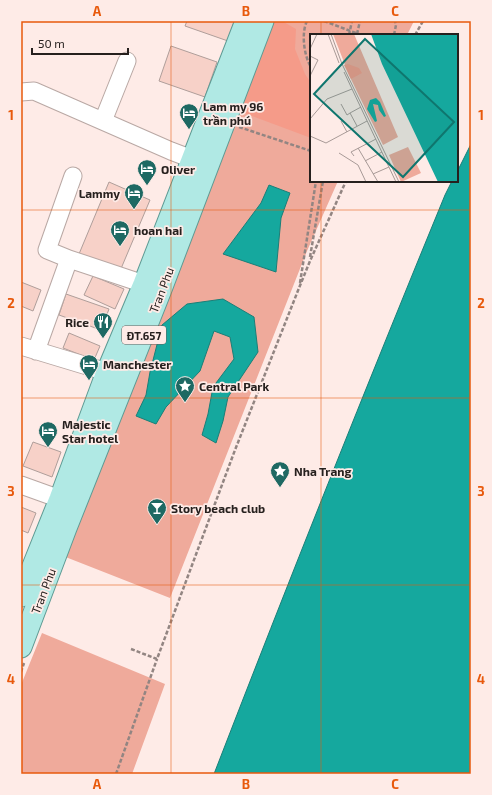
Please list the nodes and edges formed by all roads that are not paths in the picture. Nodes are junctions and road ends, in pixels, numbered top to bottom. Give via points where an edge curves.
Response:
1 (246, 21) edge
2 (263, 21) edge
3 (128, 61) dead end
4 (21, 92) edge
5 (103, 121) junction
6 (192, 159) junction
7 (73, 176) dead end
8 (69, 259) junction
9 (144, 284) junction
10 (28, 348) edge
11 (107, 372) junction
12 (21, 485) edge
13 (60, 499) junction
14 (22, 589) edge
15 (21, 647) edge

1 - 6 main road, Tran Phu / ĐT.657
2 - 15 main road, Tran Phu / ĐT.657
3 - 5 street
4 - 5 street via 34,91
5 - 6 street
6 - 9 main road, Tran Phu / ĐT.657
7 - 8 street via 47,250
8 - 9 street
8 - 10 street
9 - 11 main road, Tran Phu / ĐT.657
10 - 11 street
11 - 13 main road, Tran Phu / ĐT.657
12 - 13 street
13 - 14 main road, Tran Phu / ĐT.657

